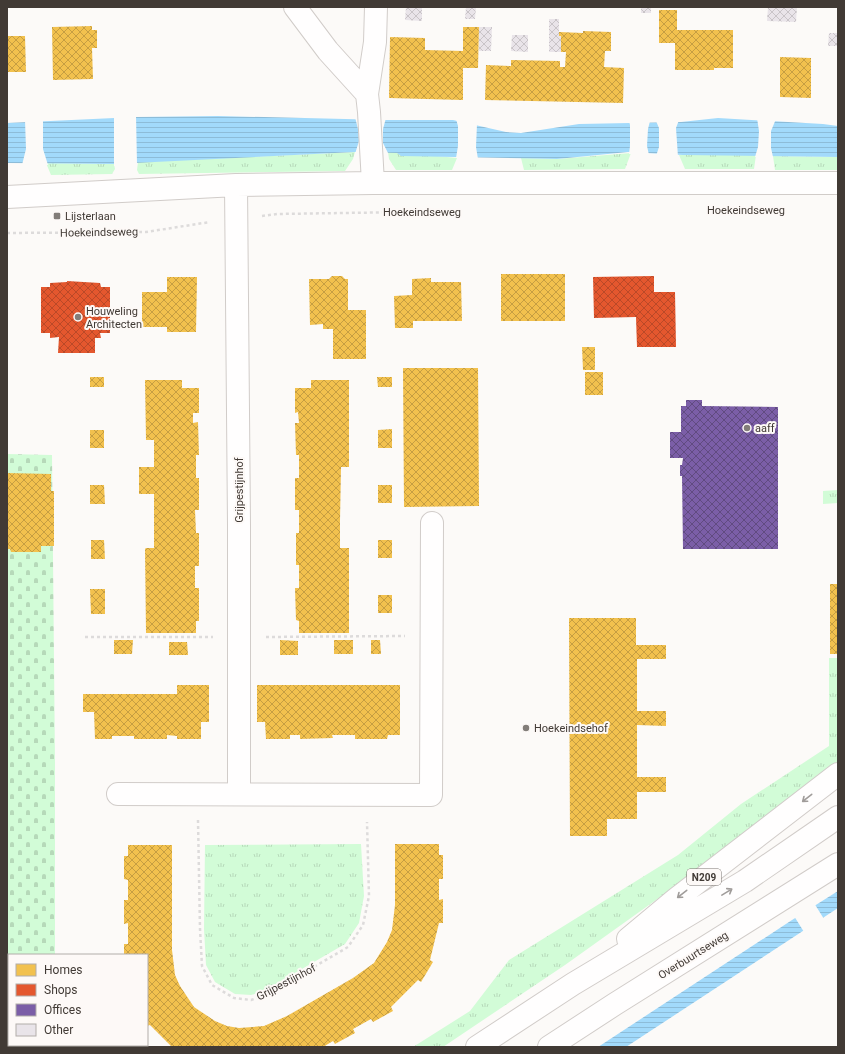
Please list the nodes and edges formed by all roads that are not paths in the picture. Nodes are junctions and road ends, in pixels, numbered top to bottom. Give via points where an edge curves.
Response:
1 (295, 7) edge
2 (376, 7) edge
3 (368, 103) junction
4 (373, 183) junction
5 (838, 183) edge
6 (236, 185) junction
7 (7, 197) edge
8 (432, 523) dead end
9 (838, 774) edge
10 (118, 794) dead end
11 (238, 794) junction
12 (838, 817) edge
13 (838, 864) edge
14 (573, 984) junction
15 (477, 1047) edge
16 (549, 1047) edge

1 - 3 street
2 - 3 street
3 - 4 street
4 - 5 street
4 - 6 street
6 - 7 street
6 - 11 street, Grijpestijnhof
8 - 11 street via 431,795
9 -> 14 street, N209 via 676,899
10 - 11 street
14 -> 12 street, N209 via 746,881
13 - 16 street, Overbuurtseweg
14 - 15 street, N209

